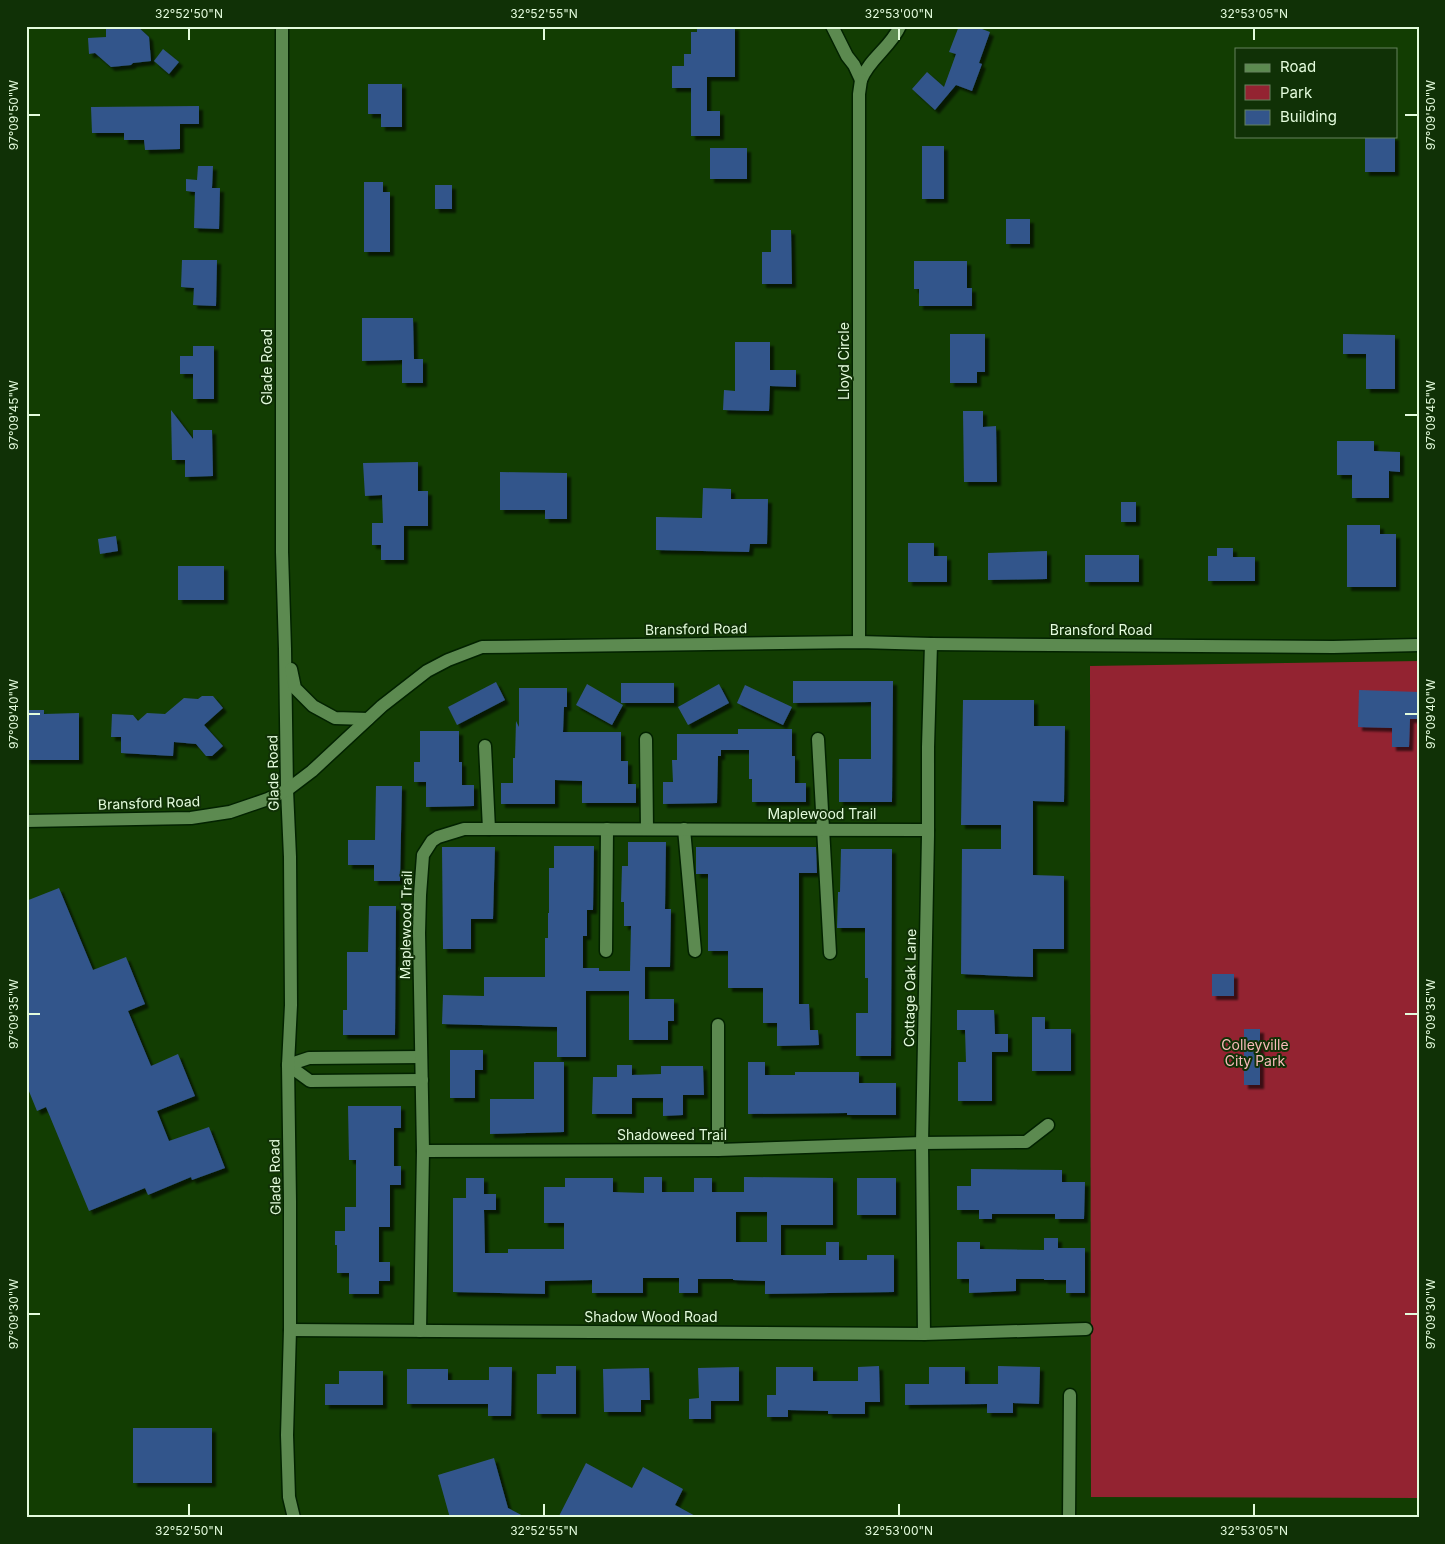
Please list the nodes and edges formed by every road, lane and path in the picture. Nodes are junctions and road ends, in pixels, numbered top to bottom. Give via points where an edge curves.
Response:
1 (282, 26) edge
2 (832, 26) edge
3 (900, 26) edge
4 (861, 80) junction
5 (859, 642) junction
6 (931, 644) junction
7 (1419, 645) edge
8 (285, 649) junction
9 (368, 720) junction
10 (646, 739) dead end
11 (818, 739) dead end
12 (485, 746) dead end
13 (287, 790) junction
14 (26, 821) edge
15 (489, 829) junction
16 (607, 829) junction
17 (647, 829) junction
18 (684, 829) junction
19 (823, 830) junction
20 (928, 830) junction
21 (606, 951) dead end
22 (695, 951) dead end
23 (830, 953) dead end
24 (718, 1025) dead end
25 (421, 1057) junction
26 (288, 1065) junction
27 (422, 1080) junction
28 (1048, 1125) dead end
29 (922, 1143) junction
30 (718, 1150) junction
31 (423, 1151) junction
32 (1086, 1329) dead end
33 (290, 1330) junction
34 (420, 1331) junction
35 (924, 1334) junction
36 (1070, 1396) dead end
37 (294, 1518) edge
38 (1069, 1518) edge

1 - 8 street, Glade Road via 282,552
2 - 4 street
3 - 4 street, Lloyd Circle via 871,61
4 - 5 street, Lloyd Circle
5 - 6 street, Bransford Road
5 - 9 street, Bransford Road via 482,647 427,671
6 - 7 street, Bransford Road
6 - 20 street, Cottage Oak Lane
8 - 9 street via 295,688 313,706 335,718
8 - 13 street, Glade Road
9 - 13 street, Bransford Road
10 - 17 street
11 - 19 street
12 - 15 street
13 - 14 street, Bransford Road via 230,812 191,818
13 - 26 street, Glade Road via 291,1005
15 - 16 street, Maplewood Trail
15 - 25 street, Maplewood Trail via 464,829 438,837 423,855 419,933
16 - 17 street, Maplewood Trail
16 - 21 street
17 - 18 street, Maplewood Trail
18 - 19 street, Maplewood Trail
18 - 22 street
19 - 20 street, Maplewood Trail
19 - 23 street
20 - 29 street, Cottage Oak Lane
24 - 30 street
25 - 26 street via 309,1058
25 - 27 street, Maplewood Trail
26 - 27 street via 310,1081
26 - 33 street, Glade Road
27 - 31 street, Maplewood Trail
28 - 29 street, Shadoweed Trail via 1026,1142
29 - 30 street, Shadoweed Trail
29 - 35 street, Cottage Oak Lane
30 - 31 street, Shadoweed Trail
31 - 34 street, Maplewood Trail
32 - 35 street, Shadow Wood Road
33 - 34 street, Shadow Wood Road
33 - 37 street, Glade Road via 287,1435 289,1497
34 - 35 street, Shadow Wood Road
36 - 38 street

